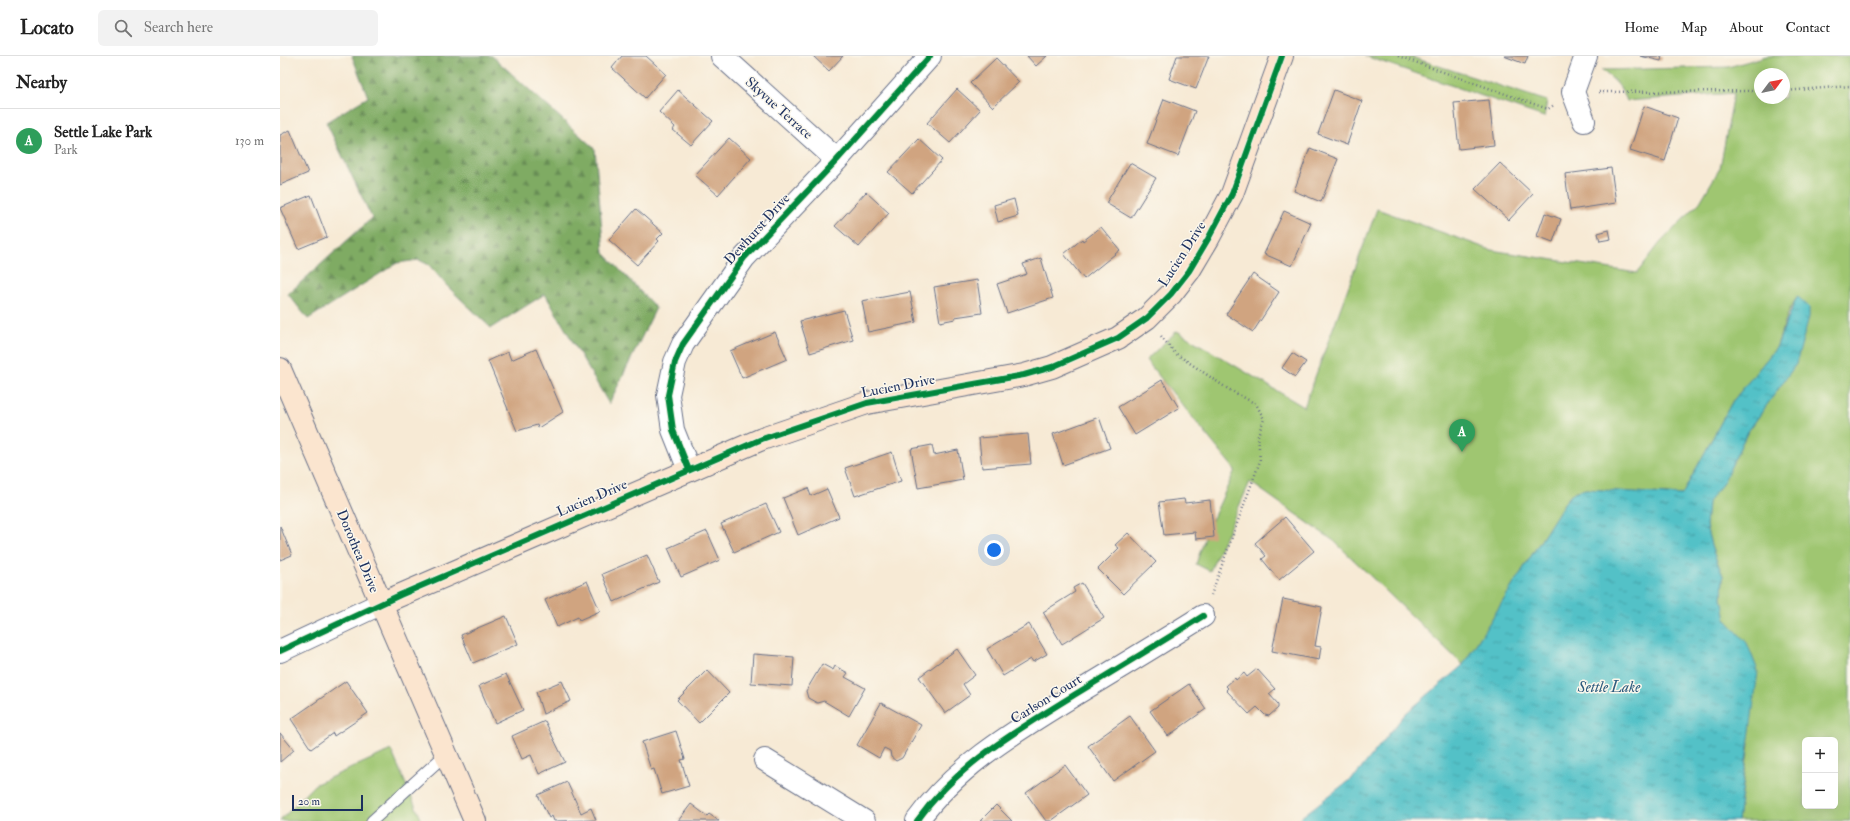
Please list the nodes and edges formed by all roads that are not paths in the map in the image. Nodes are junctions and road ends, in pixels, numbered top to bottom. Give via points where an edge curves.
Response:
1 (722, 56) edge
2 (930, 56) edge
3 (1282, 56) edge
4 (1586, 56) edge
5 (1584, 121) dead end
6 (837, 160) junction
7 (280, 369) edge
8 (689, 470) junction
9 (380, 604) junction
10 (1203, 616) road end
11 (280, 652) edge
12 (446, 754) junction
13 (765, 760) dead end
14 (372, 821) edge
15 (475, 821) edge
16 (864, 821) edge
17 (917, 821) edge

1 - 6 street, Skyvue Terrace
2 - 6 street, Dewhurst Drive
3 - 8 street, Lucien Drive via 1232,194 1189,271 1147,318 1118,338 1052,367 1010,378 867,403 762,439
4 - 5 street via 1573,92
6 - 8 street, Dewhurst Drive via 744,258 679,352 670,386 669,405 673,430
7 - 9 street, Dorothea Drive
8 - 9 street, Lucien Drive
9 - 11 street
9 - 12 street, Dorothea Drive
10 - 17 street, Carlson Court via 983,753 953,779
12 - 14 lane
12 - 15 street, Dorothea Drive
13 - 16 street

